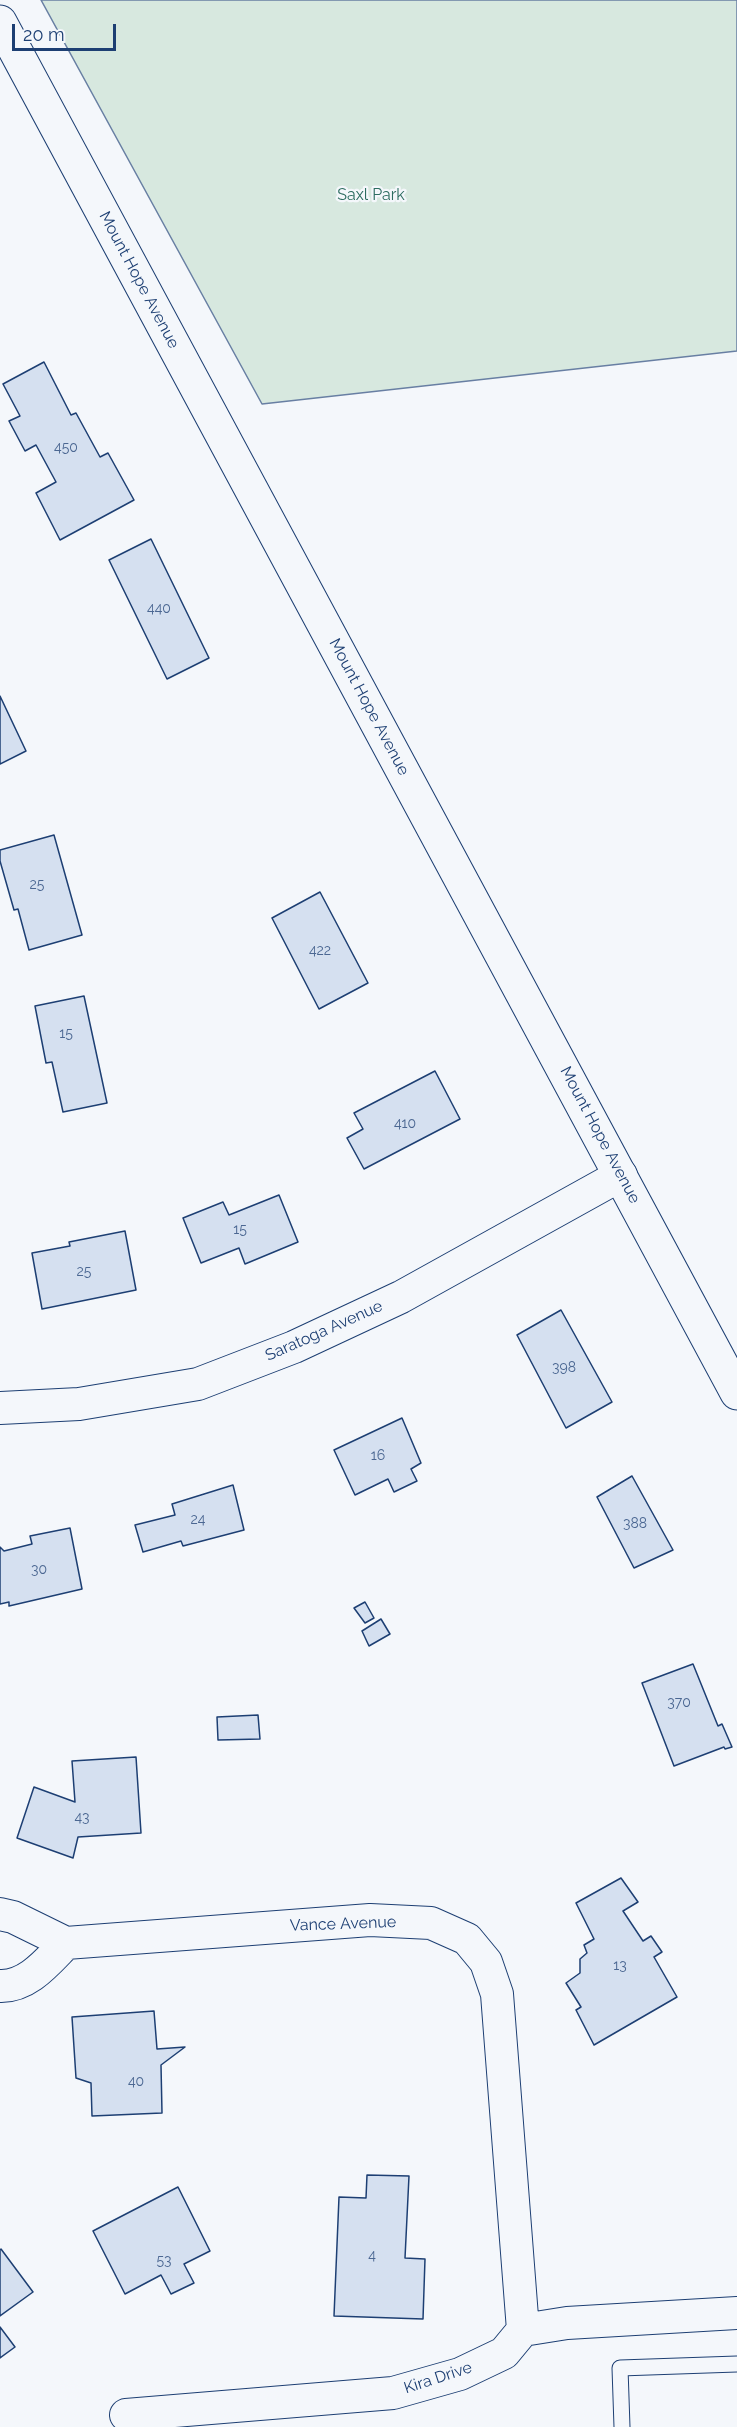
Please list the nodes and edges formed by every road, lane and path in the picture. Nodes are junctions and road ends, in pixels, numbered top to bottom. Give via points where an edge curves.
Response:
1 (0, 22) edge
2 (621, 1175) junction
3 (737, 1393) edge
4 (0, 1408) edge
5 (0, 1914) edge
6 (66, 1943) junction
7 (0, 1986) edge
8 (737, 2313) edge
9 (523, 2330) junction
10 (737, 2364) edge
11 (126, 2415) dead end
12 (622, 2427) edge

1 - 2 street, Mount Hope Avenue
2 - 3 street, Mount Hope Avenue
2 - 4 street, Saratoga Avenue via 401,1297 294,1347 198,1384 80,1404
5 - 6 street
6 - 7 street via 34,1974 10,1986
6 - 9 street, Vance Avenue via 370,1920 431,1923 467,1939 486,1962 497,1994
8 - 9 street via 567,2323
9 - 11 street, Kira Drive via 504,2353 469,2370 393,2393
10 - 12 lane via 620,2368

